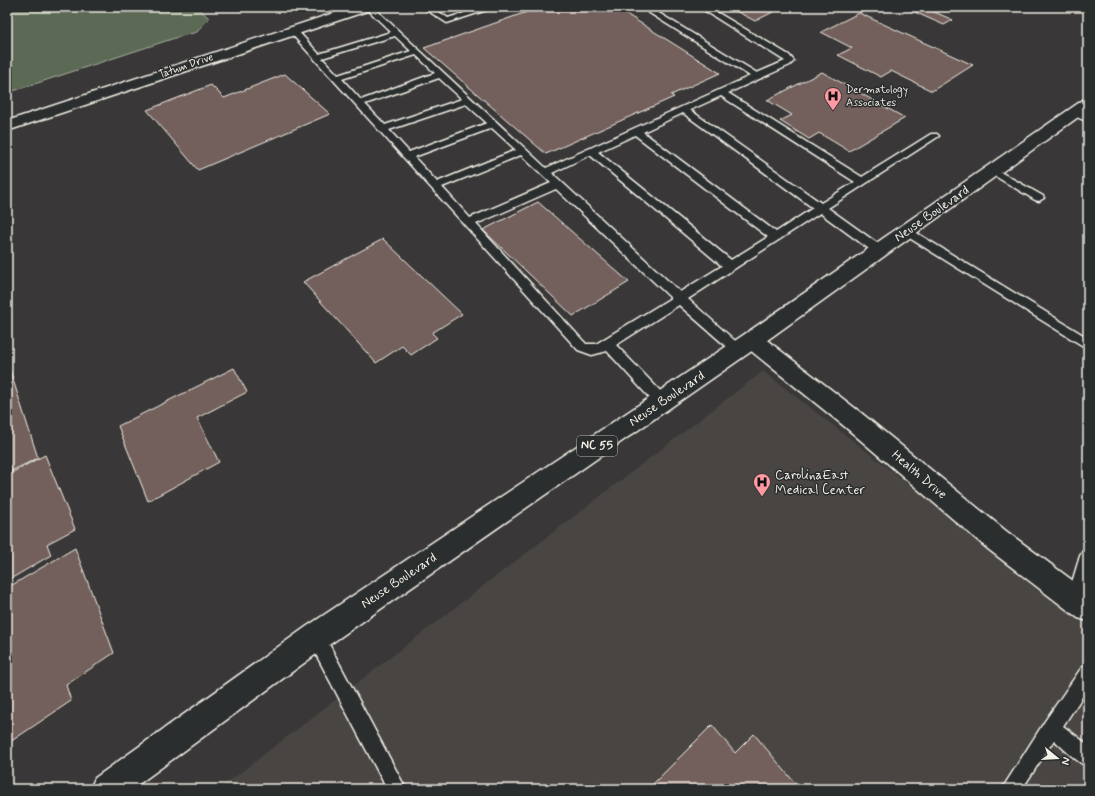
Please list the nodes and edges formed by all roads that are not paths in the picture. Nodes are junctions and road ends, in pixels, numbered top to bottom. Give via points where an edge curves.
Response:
1 (365, 7) edge
2 (369, 7) edge
3 (492, 7) edge
4 (644, 7) edge
5 (703, 7) edge
6 (430, 8) edge
7 (294, 31) junction
8 (396, 33) junction
9 (418, 52) junction
10 (317, 57) junction
11 (441, 74) junction
12 (757, 77) junction
13 (337, 78) junction
14 (722, 93) junction
15 (468, 100) junction
16 (360, 103) junction
17 (684, 110) junction
18 (1084, 111) edge
19 (494, 124) junction
20 (7, 126) edge
21 (383, 129) junction
22 (636, 131) junction
23 (934, 136) dead end
24 (523, 151) junction
25 (591, 151) junction
26 (408, 156) junction
27 (993, 171) junction
28 (545, 172) junction
29 (862, 182) junction
30 (558, 184) junction
31 (435, 186) junction
32 (1039, 198) dead end
33 (821, 209) junction
34 (469, 223) junction
35 (907, 231) junction
36 (775, 237) junction
37 (880, 251) junction
38 (730, 266) junction
39 (680, 299) junction
40 (608, 344) junction
41 (1088, 344) edge
42 (745, 345) junction
43 (662, 402) junction
44 (1088, 556) edge
45 (1081, 603) edge
46 (316, 638) junction
47 (1088, 673) edge
48 (1051, 727) junction
49 (1088, 758) edge
50 (106, 789) edge
51 (397, 789) edge
52 (1011, 789) edge

1 - 7 main road, Tatum Drive
2 - 8 lane
3 - 6 lane via 447,21
4 - 12 lane
5 - 12 lane via 790,61
7 - 10 lane
7 - 20 main road, Tatum Drive
8 - 9 lane
8 - 10 lane
9 - 11 lane
9 - 13 lane
10 - 13 lane
11 - 15 lane
11 - 16 lane
12 - 14 lane
13 - 16 lane
14 - 17 lane
14 - 29 lane
15 - 19 lane
15 - 21 lane
16 - 21 lane
17 - 22 lane
17 - 33 lane
18 - 27 main road, Neuse Boulevard / NC 55
19 - 24 lane
19 - 26 lane
21 - 26 lane
22 - 25 lane
22 - 36 lane
23 - 29 lane
24 - 28 lane
24 - 31 lane
25 - 28 lane
25 - 38 lane
26 - 31 lane
27 - 32 lane
27 - 35 main road, Neuse Boulevard / NC 55
28 - 30 lane
29 - 33 lane
30 - 34 lane
30 - 39 lane
31 - 34 lane
33 - 36 lane
33 - 37 lane
34 - 40 lane via 582,347 591,351
35 - 37 main road, Neuse Boulevard / NC 55
35 - 41 lane
36 - 38 lane
37 - 42 main road, Neuse Boulevard / NC 55
38 - 39 lane
39 - 40 lane
39 - 42 lane
40 - 43 lane
42 - 43 main road, Neuse Boulevard / NC 55
42 - 45 main road, Health Drive via 850,418 1002,544
43 - 46 main road, Neuse Boulevard / NC 55
44 - 45 lane
46 - 50 main road, Neuse Boulevard / NC 55
46 - 51 lane
47 - 48 lane
48 - 49 lane
48 - 52 lane

